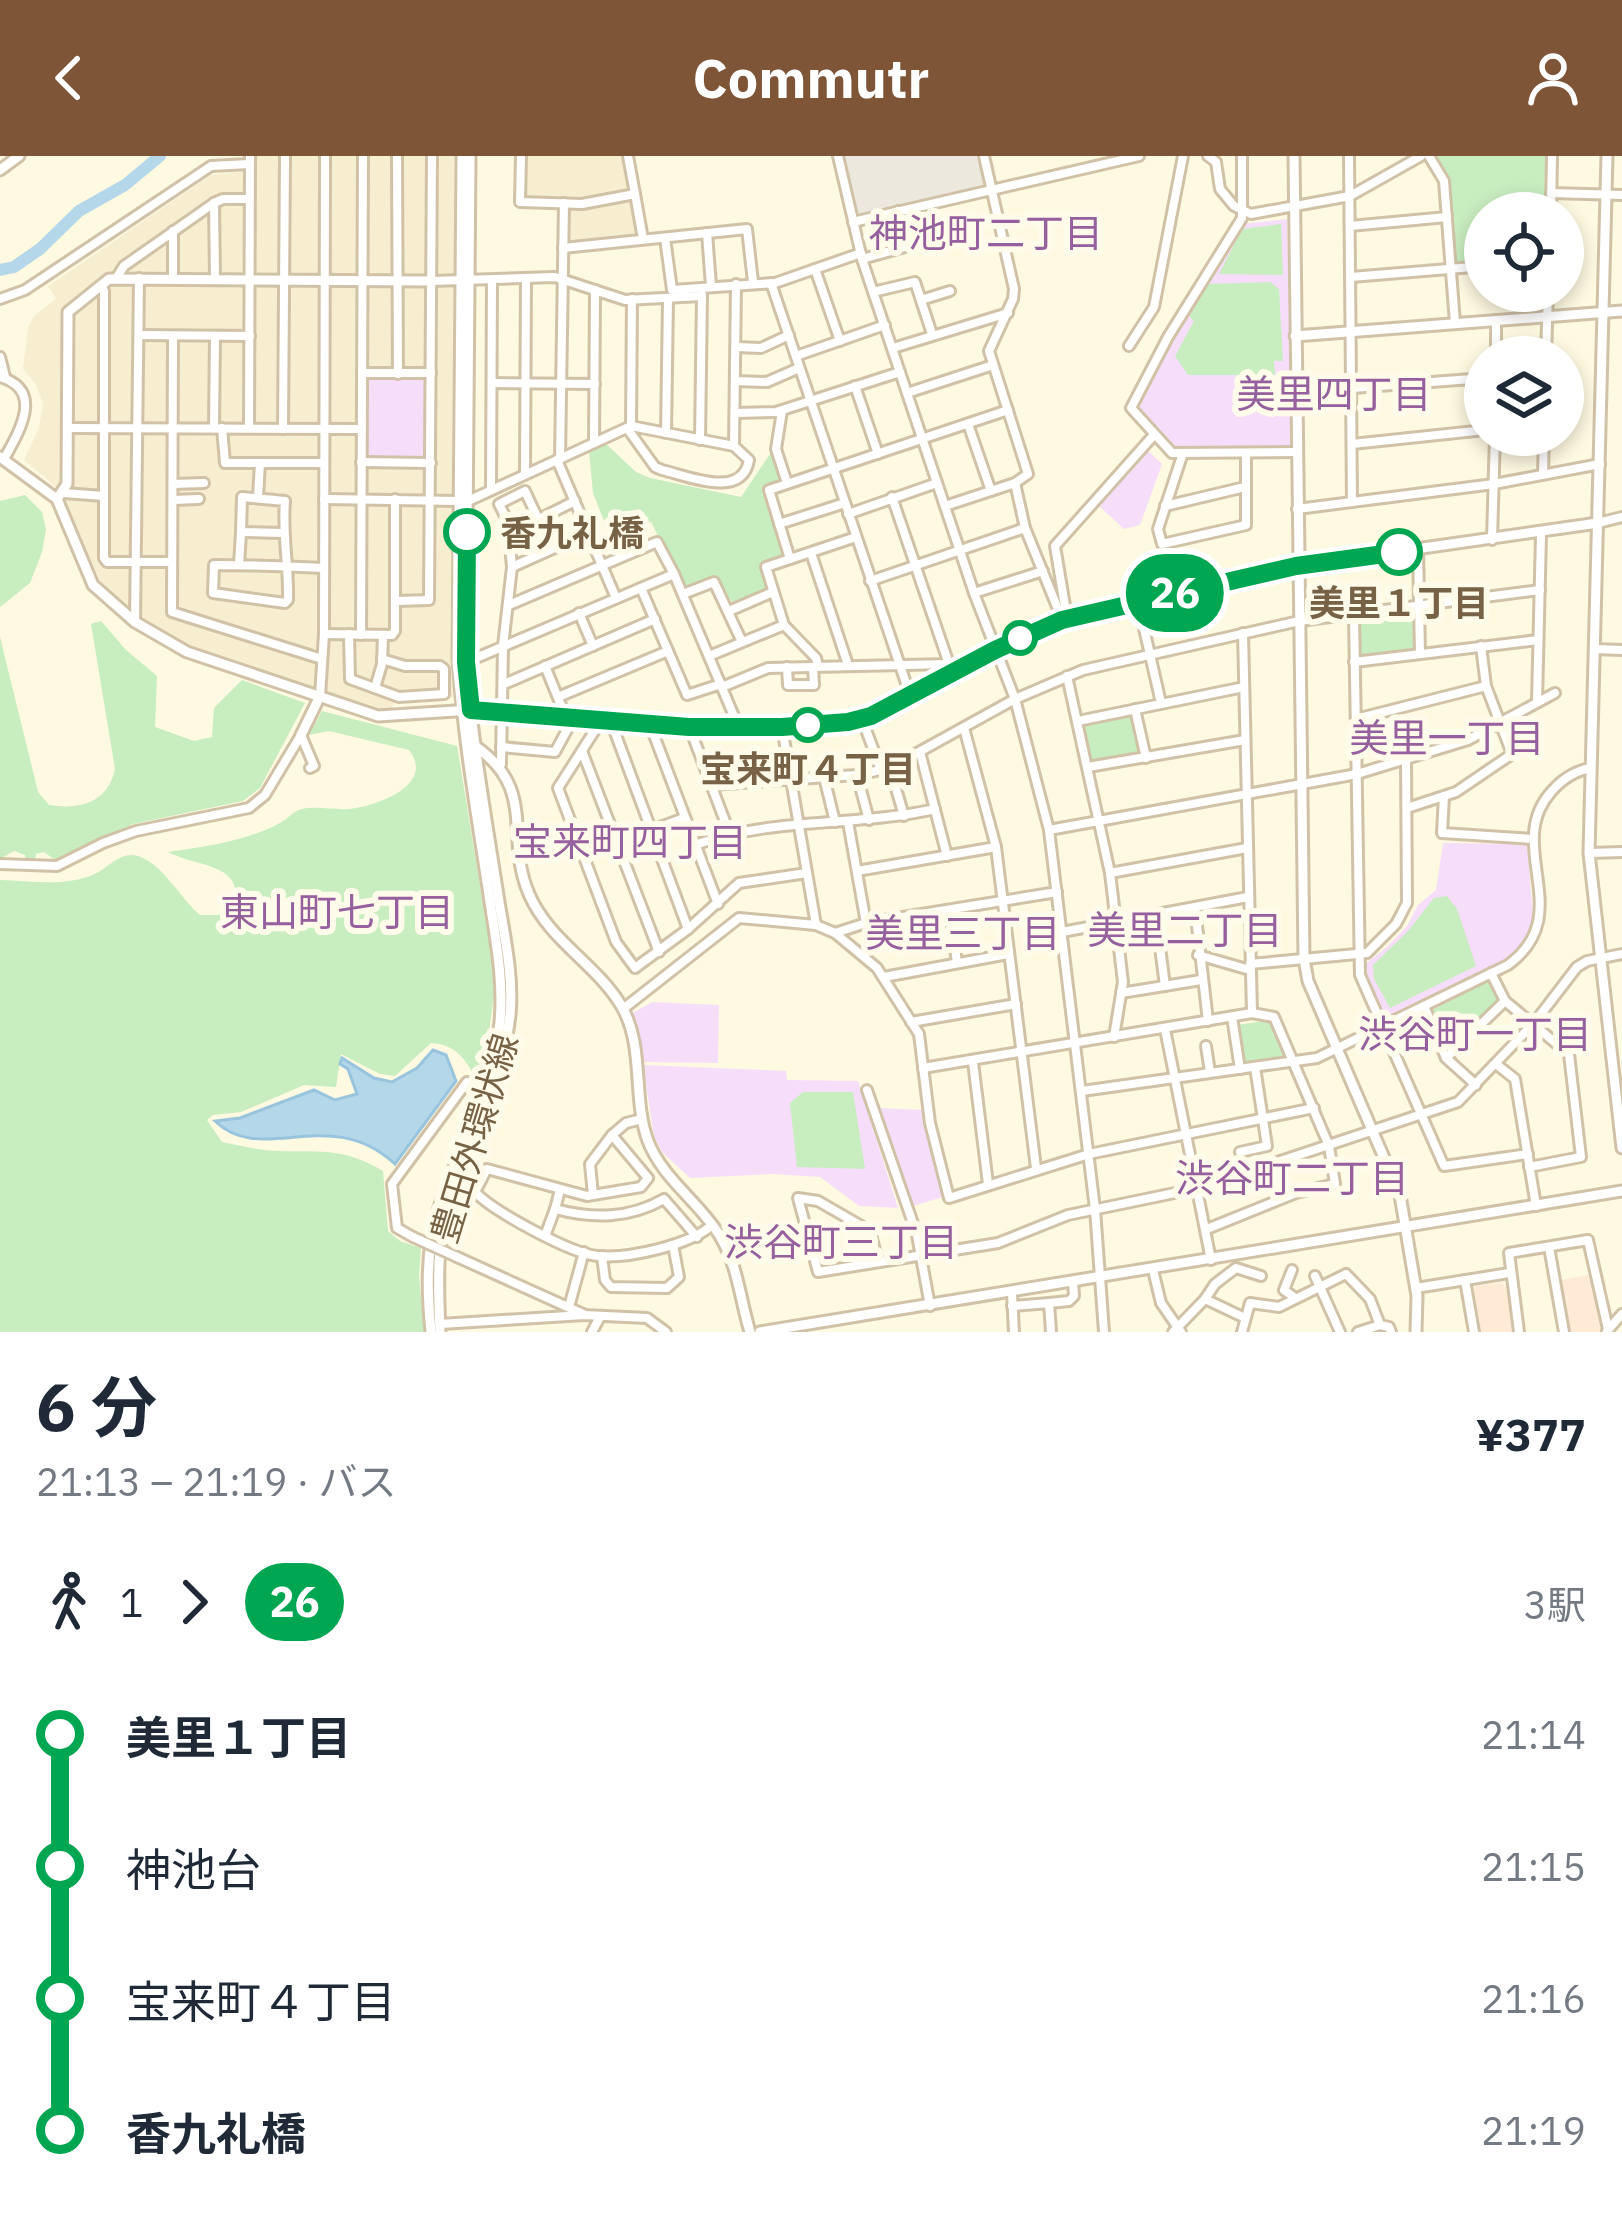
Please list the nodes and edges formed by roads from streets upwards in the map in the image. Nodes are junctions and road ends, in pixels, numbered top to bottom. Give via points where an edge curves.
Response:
1 (19, 156) edge
2 (285, 156) edge
3 (326, 156) edge
4 (364, 156) edge
5 (397, 156) edge
6 (431, 156) edge
7 (466, 156) edge
8 (521, 156) edge
9 (628, 156) edge
10 (838, 156) edge
11 (984, 156) edge
12 (1139, 156) edge
13 (1183, 156) edge
14 (1208, 156) edge
15 (1242, 156) edge
16 (1294, 156) edge
17 (1349, 156) edge
18 (1425, 156) edge
19 (1552, 156) edge
20 (1607, 156) edge
21 (250, 160) edge
22 (0, 170) edge
23 (992, 189) junction
24 (1551, 192) edge
25 (635, 194) junction
26 (1584, 194) edge
27 (1606, 195) junction
28 (1622, 195) edge
29 (1350, 196) junction
30 (249, 199) junction
31 (214, 203) junction
32 (564, 203) junction
33 (1294, 209) junction
34 (1242, 211) junction
35 (898, 212) junction
36 (1447, 218) junction
37 (854, 221) junction
38 (1350, 226) junction
39 (173, 231) junction
40 (707, 233) junction
41 (665, 238) junction
42 (643, 239) junction
43 (563, 248) junction
44 (861, 256) junction
45 (1464, 267) edge
46 (1451, 268) junction
47 (815, 269) junction
48 (1351, 277) junction
49 (117, 278) junction
50 (139, 278) junction
51 (173, 278) junction
52 (215, 278) junction
53 (249, 278) junction
54 (526, 278) junction
55 (562, 278) junction
56 (284, 279) junction
57 (326, 280) junction
58 (362, 280) junction
59 (397, 280) junction
60 (492, 280) junction
61 (431, 281) junction
62 (464, 281) junction
63 (753, 282) junction
64 (771, 283) junction
65 (101, 284) junction
66 (736, 284) junction
67 (595, 290) junction
68 (705, 290) junction
69 (950, 291) dead end
70 (873, 292) junction
71 (0, 299) edge
72 (632, 299) junction
73 (668, 300) junction
74 (921, 300) junction
75 (1622, 311) edge
76 (1547, 312) edge
77 (1604, 312) junction
78 (1008, 313) junction
79 (1547, 316) junction
80 (1496, 320) junction
81 (1455, 323) junction
82 (885, 325) junction
83 (1351, 332) junction
84 (932, 334) junction
85 (140, 335) junction
86 (789, 335) junction
87 (173, 336) junction
88 (215, 336) junction
89 (250, 336) junction
90 (1295, 336) junction
91 (1496, 336) edge
92 (1547, 336) edge
93 (840, 340) junction
94 (736, 346) junction
95 (1129, 346) dead end
96 (892, 347) junction
97 (796, 356) junction
98 (0, 357) edge
99 (993, 365) junction
100 (799, 368) junction
101 (900, 372) junction
102 (430, 373) junction
103 (362, 374) junction
104 (398, 374) junction
105 (2, 376) edge
106 (1464, 380) edge
107 (735, 381) junction
108 (492, 383) junction
109 (526, 384) junction
110 (560, 384) junction
111 (595, 384) junction
112 (855, 386) junction
113 (1352, 388) junction
114 (908, 393) junction
115 (810, 401) junction
116 (1008, 410) junction
117 (782, 411) junction
118 (735, 413) junction
119 (968, 424) junction
120 (629, 427) junction
121 (67, 428) junction
122 (104, 428) junction
123 (139, 428) junction
124 (173, 428) junction
125 (218, 428) junction
126 (249, 428) junction
127 (283, 429) junction
128 (362, 429) junction
129 (324, 430) junction
130 (1464, 432) edge
131 (666, 433) junction
132 (1153, 436) junction
133 (922, 438) junction
134 (700, 440) junction
135 (595, 443) junction
136 (1352, 444) junction
137 (734, 446) junction
138 (1295, 452) junction
139 (1184, 453) junction
140 (1246, 453) junction
141 (878, 454) junction
142 (1495, 456) edge
143 (1543, 456) edge
144 (2, 458) edge
145 (559, 459) junction
146 (361, 462) junction
147 (260, 463) junction
148 (431, 463) junction
149 (324, 464) junction
150 (1600, 464) junction
151 (833, 469) junction
152 (1543, 474) junction
153 (525, 475) junction
154 (204, 483) dead end
155 (787, 483) junction
156 (937, 483) junction
157 (1015, 483) junction
158 (173, 484) junction
159 (1494, 484) junction
160 (1245, 487) junction
161 (491, 490) junction
162 (991, 491) junction
163 (60, 496) junction
164 (104, 496) junction
165 (258, 497) junction
166 (892, 497) junction
167 (199, 499) dead end
168 (324, 499) junction
169 (361, 499) junction
170 (395, 499) junction
171 (429, 499) junction
172 (172, 500) junction
173 (463, 501) junction
174 (575, 501) junction
175 (1352, 501) junction
176 (844, 503) junction
177 (945, 506) junction
178 (1165, 506) junction
179 (1295, 509) junction
180 (848, 514) junction
181 (1622, 517) edge
182 (538, 519) junction
183 (1598, 523) junction
184 (778, 524) junction
185 (1025, 528) junction
186 (512, 530) junction
187 (241, 532) junction
188 (589, 532) junction
189 (283, 533) junction
190 (1541, 534) junction
191 (856, 537) junction
192 (1492, 540) junction
193 (959, 550) junction
194 (1418, 550) junction
195 (811, 553) junction
196 (790, 559) junction
197 (137, 562) junction
198 (172, 562) junction
199 (602, 565) junction
200 (915, 565) junction
201 (239, 566) junction
202 (289, 566) junction
203 (1296, 566) junction
204 (512, 567) junction
205 (323, 568) junction
206 (1043, 571) junction
207 (674, 574) junction
208 (870, 580) junction
209 (641, 588) junction
210 (1540, 590) junction
211 (773, 592) junction
212 (974, 593) junction
213 (683, 594) junction
214 (616, 598) junction
215 (395, 601) junction
216 (1138, 602) junction
217 (507, 605) junction
218 (1420, 605) junction
219 (729, 611) junction
220 (579, 613) junction
221 (1354, 614) junction
222 (1064, 619) junction
223 (655, 620) junction
224 (1299, 621) junction
225 (135, 622) junction
226 (784, 625) junction
227 (1243, 633) junction
228 (324, 634) junction
229 (349, 634) junction
230 (361, 634) junction
231 (383, 635) junction
232 (1538, 640) junction
233 (742, 642) junction
234 (503, 646) junction
235 (592, 646) junction
236 (1481, 646) junction
237 (1594, 649) junction
238 (995, 650) junction
239 (1622, 650) edge
240 (668, 651) junction
241 (1150, 654) junction
242 (1420, 654) junction
243 (709, 656) junction
244 (476, 658) dead end
245 (322, 659) junction
246 (382, 659) junction
247 (1354, 662) junction
248 (848, 665) junction
249 (545, 666) junction
250 (899, 666) junction
251 (815, 667) junction
252 (952, 667) junction
253 (787, 668) junction
254 (1067, 676) junction
255 (504, 684) junction
256 (722, 686) junction
257 (1486, 686) junction
258 (1244, 687) junction
259 (375, 688) junction
260 (1555, 693) dead end
261 (910, 695) junction
262 (320, 696) junction
263 (558, 697) junction
264 (1015, 699) junction
265 (1537, 702) junction
266 (1161, 703) junction
267 (1135, 709) junction
268 (466, 711) junction
269 (502, 711) junction
270 (570, 716) junction
271 (606, 719) junction
272 (862, 719) junction
273 (1356, 719) junction
274 (1078, 721) junction
275 (649, 722) junction
276 (1500, 722) junction
277 (689, 727) junction
278 (782, 727) junction
279 (739, 728) junction
280 (964, 728) junction
281 (301, 735) junction
282 (1245, 740) junction
283 (475, 746) junction
284 (502, 747) junction
285 (582, 749) junction
286 (920, 752) junction
287 (1146, 758) junction
288 (1406, 760) junction
289 (501, 764) junction
290 (1088, 767) junction
291 (310, 768) dead end
292 (1591, 768) junction
293 (885, 769) junction
294 (1357, 774) junction
295 (857, 775) junction
296 (824, 777) junction
297 (790, 779) junction
298 (1302, 784) junction
299 (711, 785) junction
300 (1247, 794) junction
301 (1444, 796) junction
302 (1407, 808) junction
303 (935, 809) junction
304 (904, 816) junction
305 (684, 818) junction
306 (869, 820) junction
307 (1100, 820) junction
308 (835, 822) junction
309 (848, 822) junction
310 (798, 826) junction
311 (650, 830) junction
312 (1049, 830) junction
313 (729, 832) junction
314 (1533, 839) junction
315 (617, 843) junction
316 (695, 845) junction
317 (996, 847) junction
318 (1247, 848) junction
319 (1622, 852) edge
320 (1589, 853) junction
321 (583, 856) junction
322 (947, 856) junction
323 (0, 864) edge
324 (857, 871) junction
325 (807, 873) junction
326 (1110, 873) junction
327 (1058, 892) junction
328 (1248, 897) junction
329 (1003, 900) junction
330 (718, 904) junction
331 (1196, 908) junction
332 (950, 910) junction
333 (1156, 916) junction
334 (1116, 922) junction
335 (866, 923) junction
336 (816, 926) junction
337 (688, 928) junction
338 (1062, 932) junction
339 (835, 933) junction
340 (658, 952) junction
341 (1360, 953) junction
342 (1008, 954) junction
343 (1622, 954) edge
344 (1198, 955) junction
345 (1599, 957) junction
346 (1304, 958) junction
347 (957, 963) junction
348 (1250, 967) junction
349 (1491, 973) junction
350 (884, 977) junction
351 (1201, 980) junction
352 (1165, 986) junction
353 (1121, 993) junction
354 (1505, 1001) junction
355 (1016, 1004) junction
356 (1424, 1006) junction
357 (623, 1009) junction
358 (1252, 1013) junction
359 (1232, 1017) junction
360 (1208, 1021) junction
361 (911, 1022) junction
362 (1534, 1023) junction
363 (1382, 1026) junction
364 (1165, 1029) junction
365 (1114, 1036) junction
366 (1075, 1043) junction
367 (1206, 1046) dead end
368 (1337, 1048) junction
369 (1022, 1053) junction
370 (1446, 1058) junction
371 (1294, 1061) junction
372 (973, 1062) junction
373 (1496, 1064) junction
374 (1255, 1067) junction
375 (923, 1069) junction
376 (1240, 1069) junction
377 (1210, 1072) junction
378 (1175, 1077) junction
379 (467, 1082) dead end
380 (1476, 1085) junction
381 (868, 1090) dead end
382 (1082, 1091) junction
383 (1314, 1108) junction
384 (1420, 1114) junction
385 (642, 1119) junction
386 (1263, 1119) junction
387 (1372, 1132) junction
388 (1187, 1134) junction
389 (612, 1136) junction
390 (1330, 1146) junction
391 (1622, 1148) edge
392 (1240, 1152) dead end
393 (1089, 1154) junction
394 (1528, 1154) junction
395 (1529, 1167) junction
396 (1036, 1168) junction
397 (988, 1184) junction
398 (1198, 1188) junction
399 (560, 1190) junction
400 (1622, 1191) edge
401 (593, 1195) junction
402 (1536, 1206) junction
403 (555, 1209) junction
404 (1095, 1209) junction
405 (712, 1225) junction
406 (1406, 1227) junction
407 (1207, 1229) junction
408 (545, 1236) junction
409 (698, 1237) junction
410 (674, 1245) junction
411 (1549, 1247) junction
412 (584, 1252) junction
413 (921, 1255) junction
414 (602, 1256) junction
415 (1211, 1260) junction
416 (878, 1262) junction
417 (1153, 1270) junction
418 (1292, 1270) dead end
419 (1509, 1273) junction
420 (1102, 1276) junction
421 (1261, 1276) dead end
422 (1466, 1280) junction
423 (1318, 1281) junction
424 (1073, 1282) junction
425 (1417, 1288) junction
426 (1012, 1293) junction
427 (1296, 1299) junction
428 (1205, 1300) junction
429 (1048, 1303) junction
430 (1012, 1306) junction
431 (568, 1307) junction
432 (931, 1307) junction
433 (1622, 1314) edge
434 (584, 1315) junction
435 (600, 1317) junction
436 (859, 1318) junction
437 (1245, 1318) junction
438 (1380, 1325) junction
439 (437, 1330) edge
440 (1176, 1330) edge
441 (1607, 1331) edge
442 (592, 1332) edge
443 (666, 1332) edge
444 (750, 1332) edge
445 (760, 1332) edge
446 (861, 1332) edge
447 (1014, 1332) edge
448 (1051, 1332) edge
449 (1104, 1332) edge
450 (1242, 1332) edge
451 (1340, 1332) edge
452 (1358, 1332) edge
453 (1391, 1332) edge
454 (1416, 1332) edge
455 (1474, 1332) edge
456 (1519, 1332) edge
457 (1564, 1332) edge

1 - 22 street
2 - 56 street
3 - 57 street
4 - 58 street
5 - 59 street
6 - 61 street
7 - 62 street, 豊田外環状線
8 - 32 street via 520,202
9 - 25 street
10 - 37 street
11 - 23 street
12 - 23 street
13 - 95 street via 1154,307
14 - 34 street via 1220,189
15 - 34 street
16 - 33 street
17 - 29 street
18 - 29 street
18 - 36 street via 1444,182
19 - 24 street
20 - 27 street
21 - 30 street
21 - 71 street via 211,166
23 - 35 street
23 - 78 street via 1012,277
25 - 32 street
25 - 42 street
26 - 27 street
27 - 28 street
27 - 77 street
29 - 33 street
29 - 38 street
30 - 31 street
30 - 53 street
31 - 39 street
31 - 52 street
32 - 43 street
33 - 34 street
33 - 90 street
34 - 132 street via 1131,409
35 - 37 street
35 - 44 street via 905,247
36 - 38 street
36 - 46 street
37 - 44 street
38 - 48 street
39 - 49 street
39 - 51 street
40 - 41 street
40 - 63 street via 747,230
40 - 68 street
41 - 42 street
41 - 68 street via 670,288
42 - 43 street
43 - 55 street
44 - 47 street
44 - 70 street
45 - 46 street
46 - 48 street
46 - 81 street
47 - 64 street
47 - 93 street
48 - 83 street
49 - 50 street
49 - 65 street
50 - 51 street
50 - 85 street
51 - 52 street
52 - 53 street
53 - 56 street
53 - 89 street
54 - 55 street
54 - 60 street
54 - 109 street
55 - 67 street
55 - 110 street
56 - 57 street
56 - 127 street
57 - 58 street
57 - 129 street
58 - 59 street
58 - 103 street
59 - 61 street
59 - 104 street
60 - 62 street
60 - 108 street
61 - 62 street
61 - 102 street
62 - 173 street, 豊田外環状線
63 - 64 street
63 - 66 street
64 - 86 street
65 - 121 street via 68,311
65 - 122 street
66 - 68 street
66 - 94 street
67 - 72 street
67 - 111 street
68 - 73 street
68 - 134 street
69 - 74 street
70 - 74 street via 912,281
70 - 82 street
72 - 73 street
72 - 120 street
73 - 131 street
74 - 84 street
75 - 77 street
76 - 79 street
77 - 79 street
77 - 150 street
78 - 84 street
78 - 99 street via 990,345
79 - 80 street
79 - 92 street
80 - 81 street
80 - 91 street
81 - 83 street
82 - 93 street
82 - 96 street
83 - 90 street
83 - 113 street
84 - 96 street
85 - 87 street
85 - 123 street
86 - 94 street via 761,348
86 - 97 street
87 - 88 street
87 - 124 street
88 - 89 street
88 - 125 street
89 - 126 street
90 - 138 street
93 - 97 street
94 - 107 street
96 - 101 street
97 - 100 street
98 - 105 street
99 - 114 street
99 - 116 street
100 - 107 street via 766,382
100 - 115 street
101 - 112 street
101 - 114 street
102 - 104 street
102 - 148 street
103 - 104 street
103 - 128 street
105 - 144 street via 20,389 27,418
106 - 113 street
107 - 118 street
108 - 109 street
108 - 161 street
109 - 110 street
109 - 153 street
110 - 111 street
110 - 145 street
111 - 135 street
112 - 115 street
112 - 141 street
113 - 136 street
114 - 133 street
115 - 117 street
115 - 151 street
116 - 119 street
116 - 157 street via 1028,474
117 - 118 street
117 - 155 street via 776,449
118 - 137 street
119 - 133 street
119 - 162 street
120 - 131 street
120 - 135 street
120 - 137 street via 655,467 724,484 748,470
121 - 122 street
121 - 163 street
122 - 123 street
122 - 164 street
123 - 124 street
123 - 197 street
124 - 125 street
124 - 158 street
125 - 126 street
125 - 147 street via 223,461
126 - 127 street
127 - 129 street
128 - 129 street
128 - 146 street
129 - 149 street
130 - 136 street
131 - 134 street
132 - 139 street
132 - 222 street via 1054,546
133 - 141 street
133 - 156 street
134 - 137 street
135 - 145 street
136 - 175 street
138 - 140 street
138 - 179 street
139 - 140 street
139 - 178 street
140 - 160 street
141 - 151 street
142 - 159 street
143 - 152 street
144 - 163 street
145 - 153 street
145 - 174 street
146 - 148 street
146 - 169 street
147 - 149 street
147 - 165 street
148 - 171 street
149 - 168 street
150 - 152 street
150 - 183 street
151 - 155 street
151 - 176 street
152 - 159 street
153 - 161 street
154 - 158 street
155 - 184 street via 768,492
156 - 166 street
156 - 177 street
157 - 162 street
157 - 185 street
158 - 172 street
159 - 175 street
159 - 192 street
160 - 178 street
160 - 178 street via 1246,524 1162,544
161 - 173 street
162 - 177 street
163 - 164 street
163 - 225 street via 93,585
164 - 197 street via 104,558
165 - 187 street via 241,498
165 - 189 street via 284,499
166 - 180 street
166 - 200 street
167 - 172 street
168 - 169 street
168 - 205 street
169 - 170 street
169 - 230 street
170 - 171 street
170 - 215 street
171 - 173 street
171 - 215 street via 429,600
172 - 198 street
173 - 268 street, 豊田外環状線
174 - 182 street
174 - 188 street
175 - 179 street
176 - 180 street
176 - 184 street
177 - 193 street
179 - 203 street
180 - 191 street
181 - 183 street
182 - 186 street
182 - 186 street via 525,491 499,504
183 - 190 street
183 - 237 street
184 - 196 street
185 - 193 street
185 - 206 street
186 - 204 street
187 - 189 street
187 - 201 street
188 - 199 street
188 - 204 street
189 - 202 street
190 - 192 street
190 - 210 street
191 - 195 street
191 - 208 street
192 - 194 street
193 - 200 street
193 - 212 street
194 - 203 street
194 - 218 street
195 - 196 street
195 - 248 street
196 - 211 street via 766,567
197 - 198 street
197 - 225 street
198 - 245 street via 172,612
199 - 207 street via 657,542
199 - 214 street
199 - 217 street
200 - 208 street
200 - 252 street
201 - 202 street
201 - 202 street via 212,567 213,593 285,603
202 - 205 street
203 - 216 street
203 - 224 street
204 - 217 street
205 - 228 street
206 - 212 street
206 - 222 street
207 - 209 street
207 - 213 street
208 - 250 street
209 - 214 street
209 - 223 street
210 - 218 street
210 - 232 street
211 - 219 street
211 - 226 street
212 - 238 street
213 - 219 street via 714,582
213 - 243 street
214 - 220 street
215 - 231 street via 395,632
216 - 222 street
216 - 241 street
217 - 234 street
218 - 221 street
218 - 242 street
219 - 233 street
220 - 234 street
220 - 235 street
221 - 224 street
221 - 247 street
222 - 238 street
223 - 235 street
223 - 240 street
224 - 227 street
224 - 298 street
225 - 262 street via 187,652
226 - 233 street
226 - 251 street via 816,658
227 - 241 street
227 - 258 street
228 - 229 street
228 - 245 street
229 - 230 street
229 - 259 street via 349,677
230 - 231 street
231 - 246 street
232 - 236 street
232 - 265 street
233 - 243 street
234 - 244 street
234 - 255 street
235 - 249 street
236 - 242 street
236 - 257 street
237 - 239 street
237 - 292 street
238 - 252 street
238 - 264 street
240 - 256 street via 689,697
240 - 263 street
241 - 254 street
241 - 266 street
242 - 247 street
243 - 256 street
245 - 262 street
246 - 259 street
246 - 259 street via 440,666 444,694 399,697
247 - 273 street
248 - 250 street
248 - 251 street
249 - 255 street
249 - 263 street
250 - 252 street
250 - 261 street
251 - 253 street
251 - 253 street via 814,685 788,685
252 - 261 street
253 - 256 street
254 - 264 street
254 - 274 street
255 - 269 street
256 - 279 street
257 - 273 street
257 - 276 street
258 - 266 street
258 - 282 street
260 - 265 street
261 - 272 street
262 - 268 street via 379,716
262 - 281 street
263 - 270 street
264 - 280 street
264 - 312 street
265 - 276 street
266 - 267 street
267 - 274 street
267 - 287 street
268 - 269 street
268 - 283 street, 豊田外環状線
268 - 439 street, 豊田外環状線 via 501,1014 488,1082 431,1238
269 - 270 street
269 - 284 street
270 - 271 street
270 - 284 street via 555,752
271 - 275 street
271 - 285 street
271 - 311 street
272 - 278 street
272 - 293 street
273 - 294 street
274 - 290 street
275 - 277 street
275 - 305 street
276 - 288 street
276 - 301 street via 1511,755
277 - 279 street
277 - 299 street
278 - 279 street
278 - 297 street
280 - 286 street
280 - 317 street
281 - 291 street
281 - 323 street via 266,795 249,808 136,831 57,866
282 - 287 street
282 - 300 street
283 - 289 street
283 - 439 street, 豊田外環状線 via 511,1009 493,1096 444,1220
284 - 289 street
285 - 315 street
285 - 321 street via 557,785
286 - 293 street
286 - 303 street
287 - 290 street
288 - 294 street
288 - 302 street
289 - 357 street via 528,893 551,931
290 - 307 street
292 - 314 street via 1548,795
292 - 320 street
293 - 295 street
293 - 304 street
294 - 298 street
294 - 341 street
295 - 296 street
295 - 306 street
296 - 297 street
296 - 308 street
297 - 299 street
297 - 310 street
298 - 300 street
298 - 346 street
299 - 313 street
300 - 307 street
300 - 318 street
301 - 302 street
301 - 314 street via 1442,832
302 - 341 street via 1407,909
303 - 304 street
303 - 322 street
304 - 306 street
305 - 311 street
305 - 316 street
306 - 309 street
307 - 312 street
307 - 326 street
308 - 309 street
308 - 310 street
309 - 324 street
310 - 313 street
310 - 325 street
311 - 315 street
311 - 337 street
312 - 327 street
313 - 316 street
314 - 349 street via 1538,927 1524,952
315 - 321 street
315 - 340 street
316 - 330 street
317 - 322 street
317 - 329 street
318 - 326 street
318 - 328 street
319 - 320 street
320 - 345 street
321 - 340 street via 616,942 635,968
322 - 324 street
324 - 335 street
325 - 330 street via 739,883
325 - 336 street
326 - 334 street
327 - 329 street
327 - 338 street
328 - 331 street
328 - 348 street
329 - 332 street
329 - 342 street
330 - 337 street
331 - 333 street
331 - 344 street
332 - 335 street
332 - 347 street
333 - 334 street
333 - 352 street
334 - 338 street
334 - 353 street
335 - 339 street
336 - 339 street
336 - 357 street via 739,918
337 - 340 street
338 - 366 street
339 - 350 street
341 - 346 street
341 - 363 street via 1360,975
342 - 347 street
342 - 355 street
343 - 345 street
344 - 348 street
344 - 351 street
345 - 362 street via 1577,967
345 - 391 street
346 - 348 street
346 - 368 street
347 - 350 street
348 - 358 street
349 - 354 street
349 - 356 street
350 - 361 street
351 - 352 street
351 - 360 street
352 - 353 street
353 - 365 street
354 - 362 street
354 - 370 street
355 - 361 street
355 - 369 street
356 - 363 street
356 - 370 street
357 - 385 street
358 - 359 street
358 - 371 street via 1274,1017
359 - 360 street
359 - 376 street
360 - 364 street
361 - 375 street
362 - 373 street
362 - 395 street via 1570,1054 1581,1157
363 - 368 street
363 - 384 street
364 - 365 street
364 - 378 street
365 - 366 street
366 - 369 street
366 - 382 street
367 - 377 street
368 - 371 street
368 - 387 street
369 - 372 street
369 - 396 street
370 - 380 street
371 - 374 street
371 - 383 street
372 - 375 street
372 - 397 street
373 - 380 street
373 - 394 street via 1515,1079
374 - 376 street
374 - 386 street
375 - 397 street via 949,1198
376 - 377 street
377 - 378 street
378 - 382 street
378 - 388 street
379 - 431 street, bridge via 392,1184 397,1228
380 - 384 street via 1460,1101
381 - 413 street
382 - 393 street
383 - 386 street
383 - 390 street
384 - 387 street
384 - 394 street via 1446,1167
385 - 389 street
385 - 405 street via 652,1151
386 - 388 street
386 - 392 street via 1268,1146
387 - 390 street
387 - 406 street
388 - 393 street
388 - 398 street
389 - 401 street via 590,1164
389 - 401 street via 649,1181
390 - 398 street
390 - 407 street via 1334,1186
393 - 396 street
393 - 404 street
394 - 395 street
395 - 402 street
396 - 397 street
398 - 404 street
398 - 407 street
399 - 401 street
399 - 403 street
399 - 408 street via 489,1169 475,1189
400 - 402 street
402 - 406 street
403 - 408 street
403 - 409 street via 596,1218 664,1198
404 - 413 street via 998,1243
404 - 420 street
405 - 409 street
405 - 444 street via 734,1264
406 - 415 street
406 - 425 street
407 - 415 street
408 - 412 street
409 - 410 street
410 - 414 street
410 - 414 street via 679,1276 667,1288 611,1287
411 - 419 street via 1509,1253
411 - 441 street via 1591,1241
411 - 457 street
412 - 414 street
412 - 431 street
413 - 416 street
413 - 432 street
415 - 417 street
416 - 416 street via 816,1271 798,1198 870,1231
417 - 420 street
417 - 440 street
418 - 427 street via 1284,1291
419 - 422 street
419 - 456 street
420 - 424 street
420 - 449 street
421 - 428 street via 1237,1268
422 - 425 street
422 - 455 street
423 - 427 street
423 - 438 street via 1346,1274 1370,1299
423 - 451 street
424 - 426 street
424 - 429 street via 1069,1301
425 - 454 street
426 - 430 street
426 - 432 street
427 - 437 street via 1272,1308 1250,1303
428 - 437 street
428 - 440 street
429 - 430 street
429 - 448 street
430 - 447 street
431 - 434 street
432 - 436 street
433 - 441 street
434 - 435 street
434 - 439 street
435 - 442 street
435 - 443 street via 647,1318
436 - 445 street
436 - 446 street
437 - 450 street
438 - 452 street
438 - 453 street

